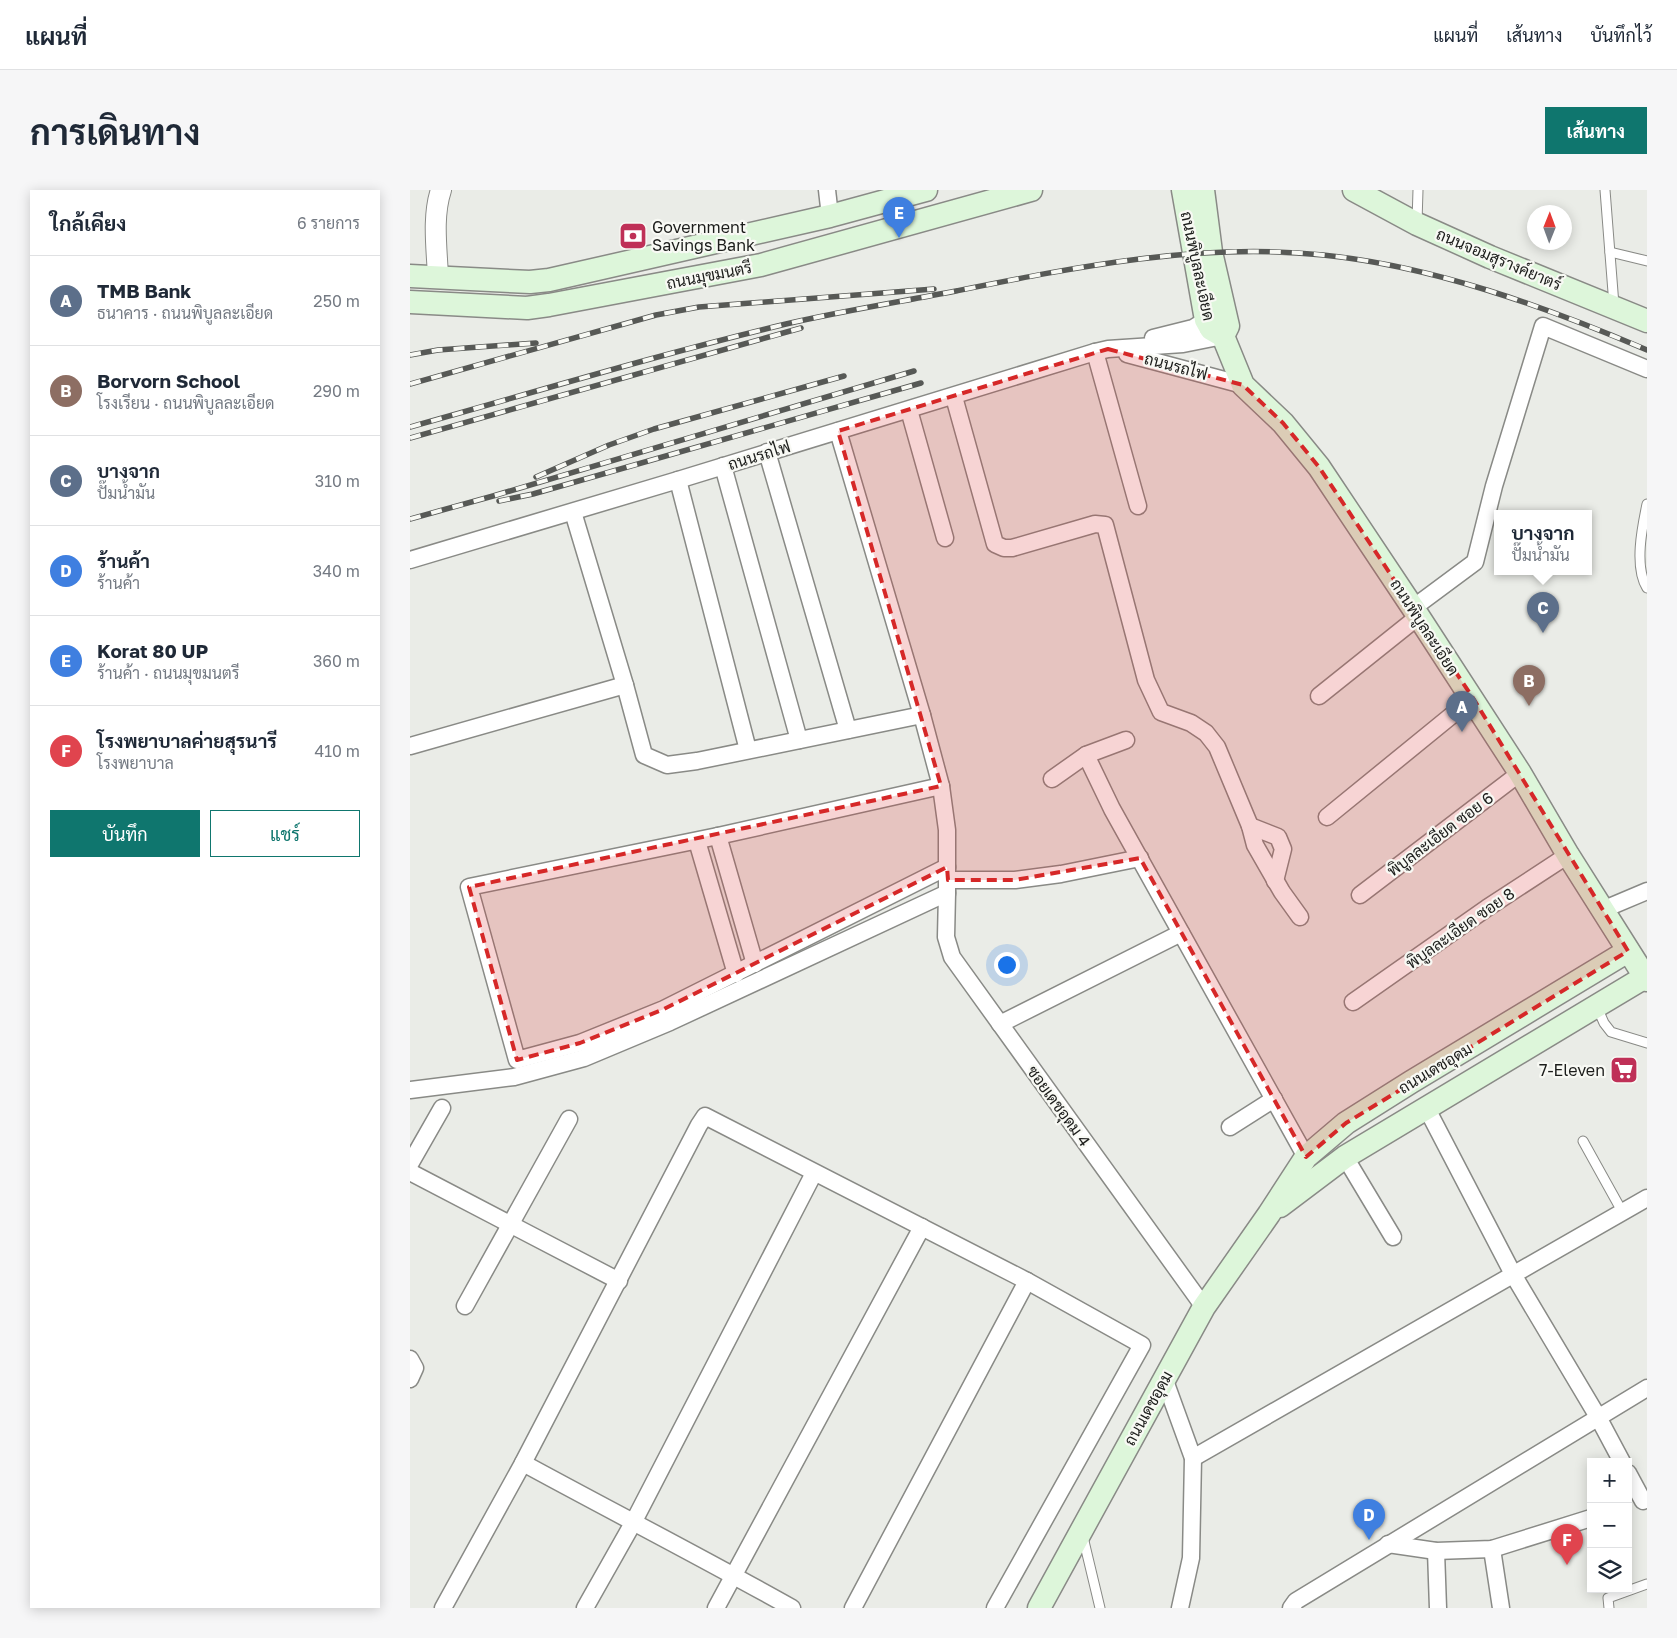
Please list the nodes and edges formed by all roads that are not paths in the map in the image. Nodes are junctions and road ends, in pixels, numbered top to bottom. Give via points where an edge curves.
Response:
1 (441, 190) edge
2 (826, 190) edge
3 (926, 190) edge
4 (1031, 190) edge
5 (1183, 190) edge
6 (1202, 190) edge
7 (1354, 190) edge
8 (1418, 190) edge
9 (1605, 190) edge
10 (830, 216) junction
11 (1417, 224) junction
12 (754, 233) junction
13 (1610, 252) junction
14 (1647, 261) edge
15 (761, 265) junction
16 (410, 276) edge
17 (438, 277) junction
18 (410, 302) edge
19 (447, 303) junction
20 (1614, 308) junction
21 (1206, 320) junction
22 (1647, 322) edge
23 (1223, 336) junction
24 (1101, 351) junction
25 (1647, 369) edge
26 (1243, 385) junction
27 (954, 396) junction
28 (909, 410) junction
29 (838, 431) junction
30 (767, 452) junction
31 (723, 466) junction
32 (678, 480) junction
33 (1647, 504) edge
34 (1138, 506) dead end
35 (573, 512) junction
36 (945, 538) dead end
37 (1644, 542) edge
38 (410, 560) edge
39 (1647, 588) edge
40 (1416, 612) junction
41 (625, 685) junction
42 (1319, 696) dead end
43 (1473, 698) junction
44 (922, 715) junction
45 (848, 730) junction
46 (799, 740) junction
47 (1126, 740) dead end
48 (410, 746) edge
49 (748, 750) junction
50 (1086, 755) junction
51 (1520, 772) junction
52 (1052, 779) dead end
53 (941, 786) junction
54 (1328, 817) dead end
55 (1250, 826) junction
56 (718, 836) junction
57 (697, 841) junction
58 (1568, 855) junction
59 (1140, 858) junction
60 (947, 880) junction
61 (1275, 881) junction
62 (1647, 891) edge
63 (1360, 895) dead end
64 (1602, 910) junction
65 (1300, 918) dead end
66 (1181, 933) junction
67 (1628, 951) junction
68 (755, 964) junction
69 (736, 974) junction
70 (1646, 978) edge
71 (1353, 1002) dead end
72 (1596, 1007) junction
73 (1000, 1024) junction
74 (1647, 1043) edge
75 (1411, 1082) junction
76 (410, 1090) edge
77 (1274, 1099) junction
78 (442, 1108) dead end
79 (1426, 1109) junction
80 (569, 1119) dead end
81 (1230, 1127) dead end
82 (1583, 1141) dead end
83 (1306, 1157) junction
84 (1345, 1157) junction
85 (410, 1164) edge
86 (410, 1172) edge
87 (814, 1173) junction
88 (1647, 1198) edge
89 (1269, 1214) junction
90 (1623, 1214) junction
91 (509, 1224) junction
92 (922, 1227) junction
93 (1393, 1238) dead end
94 (1514, 1276) junction
95 (619, 1281) junction
96 (1027, 1281) junction
97 (465, 1306) dead end
98 (1204, 1306) junction
99 (410, 1359) edge
100 (1164, 1378) junction
101 (410, 1379) edge
102 (1647, 1388) edge
103 (1598, 1417) junction
104 (1193, 1458) junction
105 (1620, 1458) edge
106 (523, 1463) junction
107 (1632, 1484) edge
108 (1639, 1502) edge
109 (1587, 1519) edge
110 (632, 1523) junction
111 (1082, 1529) junction
112 (1388, 1544) junction
113 (1492, 1549) junction
114 (1436, 1551) junction
115 (734, 1575) junction
116 (1647, 1584) edge
117 (443, 1608) edge
118 (585, 1608) edge
119 (716, 1608) edge
120 (792, 1608) edge
121 (853, 1608) edge
122 (995, 1608) edge
123 (1039, 1608) edge
124 (1100, 1608) edge
125 (1180, 1608) edge
126 (1291, 1608) edge
127 (1438, 1608) edge
128 (1501, 1608) edge
129 (1610, 1608) edge

1 - 17 street via 436,226
2 - 10 street
3 - 10 main road, ถนนมุขมนตรี
4 - 15 main road, ถนนมุขมนตรี
5 - 21 main road, ถนนพิบูลละเอียด
6 - 23 main road, ถนนพิบูลละเอียด via 1228,326
7 - 11 main road, ถนนจอมสุรางค์ยาตร์
8 - 11 lane
9 - 13 lane
10 - 12 main road, ถนนมุขมนตรี
11 - 20 main road, ถนนจอมสุรางค์ยาตร์
12 - 15 main road
12 - 17 main road, ถนนมุขมนตรี via 549,280 530,282
13 - 14 lane
13 - 20 lane
15 - 19 main road, ถนนมุขมนตรี via 549,306 527,308
16 - 17 main road, ถนนมุขมนตรี
17 - 19 main road
18 - 19 main road, ถนนมุขมนตรี
20 - 22 main road, ถนนจอมสุรางค์ยาตร์
21 - 23 main road, ถนนพิบูลละเอียด via 1210,329
21 - 24 street, ถนนรถไฟ via 1170,335 1119,344
23 - 24 street, ถนนรถไฟ via 1162,347
23 - 26 main road, ถนนพิบูลละเอียด
24 - 26 street, ถนนรถไฟ via 1162,362
24 - 27 street, ถนนรถไฟ
24 - 34 street
25 - 40 street via 1543,326 1494,486 1475,562
26 - 40 main road, ถนนพิบูลละเอียด via 1283,423 1319,467
27 - 28 street, ถนนรถไฟ
27 - 55 street via 995,544 1012,548 1095,524 1104,525 1146,680 1161,712 1192,723 1217,747
28 - 29 street, ถนนรถไฟ
28 - 36 street
29 - 30 street, ถนนรถไฟ
29 - 44 street, ซอยเดชอุดม 4
30 - 31 street, ถนนรถไฟ
30 - 45 street
31 - 32 street, ถนนรถไฟ
31 - 46 street
32 - 35 street, ถนนรถไฟ
32 - 49 street
33 - 37 lane
35 - 38 street, ถนนรถไฟ
35 - 41 street
37 - 39 lane via 1640,567
40 - 42 street
40 - 43 main road, ถนนพิบูลละเอียด
41 - 48 street
41 - 49 street via 644,754 667,765
43 - 51 main road, ถนนพิบูลละเอียด
43 - 54 street
44 - 45 street
44 - 53 street, ซอยเดชอุดม 4
45 - 46 street
46 - 49 street
47 - 50 street
50 - 52 street
50 - 59 street
51 - 58 main road, ถนนพิบูลละเอียด
51 - 63 street, พิบูลละเอียด ซอย 6
53 - 56 street
53 - 60 street, ซอยเดชอุดม 4 via 947,830
55 - 61 street via 1264,864
55 - 61 street via 1278,837 1283,849
56 - 57 street
56 - 68 street
57 - 69 street
57 - 69 street via 469,887 517,1060 580,1043 664,1009
58 - 64 main road, ถนนพิบูลละเอียด
58 - 71 street, พิบูลละเอียด ซอย 8
59 - 60 street via 1015,880
59 - 66 street
60 - 68 street
60 - 73 street, ซอยเดชอุดม 4 via 946,937 952,957
60 - 76 street via 670,1022 584,1058 514,1077
61 - 65 street
62 - 64 street
64 - 67 main road, ถนนพิบูลละเอียด
66 - 73 street
66 - 77 street
67 - 70 main road, ถนนพิบูลละเอียด
67 - 75 main road, ถนนเดชอุดม
68 - 69 street
70 - 72 main road, ถนนเดชอุดม
72 - 74 lane via 1611,1032
72 - 79 main road, ถนนเดชอุดม
73 - 98 street, ซอยเดชอุดม 4
75 - 79 main road
75 - 83 main road, ถนนเดชอุดม via 1346,1123
77 - 81 street
77 - 83 street
78 - 85 street
79 - 84 main road, ถนนเดชอุดม
79 - 94 street
80 - 91 street
82 - 90 lane
83 - 89 main road, ถนนเดชอุดม
84 - 89 main road, ถนนเดชอุดม
84 - 93 street
86 - 91 street
87 - 92 street
87 - 95 street via 705,1116
87 - 110 street
88 - 90 street
89 - 98 main road, ถนนเดชอุดม
90 - 94 street
91 - 95 street
91 - 97 street
92 - 96 street
92 - 115 street
94 - 103 street
94 - 104 street
95 - 106 street
96 - 121 street
96 - 122 street via 1142,1345
98 - 100 main road, ถนนเดชอุดม
99 - 101 street via 416,1368
100 - 104 street
100 - 111 main road, ถนนเดชอุดม
102 - 103 street
103 - 105 street
103 - 112 street
104 - 125 street via 1192,1558
106 - 110 street
106 - 117 street
107 - 108 street
109 - 113 street
110 - 115 street
110 - 118 street
111 - 123 main road, ถนนเดชอุดม
111 - 124 lane
112 - 114 street
112 - 126 street via 1296,1601
113 - 114 street
113 - 128 street
114 - 127 street
115 - 119 street
115 - 120 street
116 - 129 lane via 1608,1598

